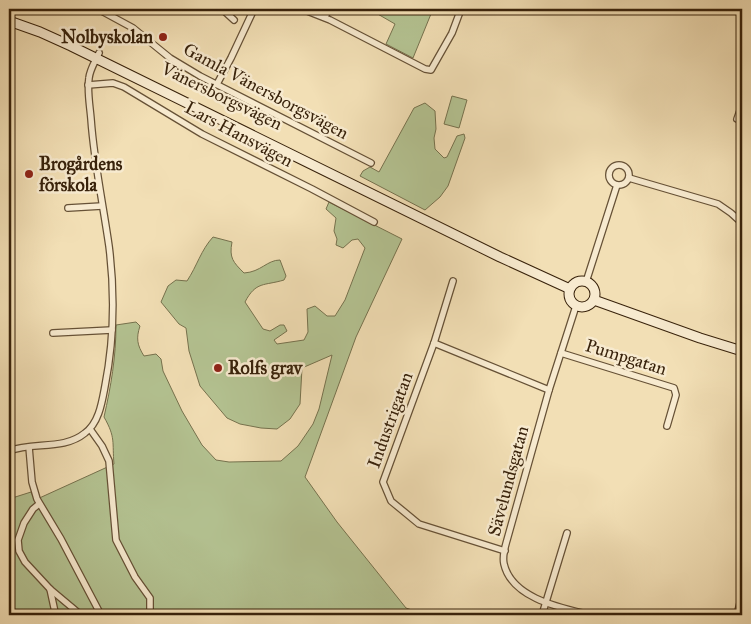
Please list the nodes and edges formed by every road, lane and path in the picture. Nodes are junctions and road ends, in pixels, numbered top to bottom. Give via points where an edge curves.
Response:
1 (98, 9) edge
2 (222, 9) edge
3 (254, 9) edge
4 (302, 9) edge
5 (330, 9) edge
6 (461, 9) edge
7 (9, 16) edge
8 (324, 17) junction
9 (234, 20) dead end
10 (9, 21) edge
11 (98, 56) junction
12 (217, 84) junction
13 (88, 85) junction
14 (742, 105) edge
15 (737, 119) dead end
16 (372, 163) dead end
17 (629, 178) junction
18 (617, 185) junction
19 (102, 206) junction
20 (68, 208) dead end
21 (374, 222) dead end
22 (742, 224) edge
23 (453, 281) dead end
24 (586, 282) junction
25 (570, 289) junction
26 (594, 300) junction
27 (576, 306) junction
28 (112, 330) junction
29 (54, 333) dead end
30 (434, 343) junction
31 (742, 351) edge
32 (561, 353) junction
33 (549, 390) junction
34 (667, 426) dead end
35 (90, 429) junction
36 (29, 447) junction
37 (9, 451) edge
38 (39, 504) junction
39 (567, 534) dead end
40 (505, 551) junction
41 (50, 589) junction
42 (742, 595) edge
43 (546, 604) junction
44 (59, 615) edge
45 (81, 615) edge
46 (101, 615) edge
47 (150, 615) edge
48 (542, 615) edge
49 (591, 615) edge
50 (737, 615) edge

1 - 12 street, Gamla Vänersborgsvägen via 133,28 183,66
2 - 9 street
3 - 12 street
4 - 8 street
5 - 8 street
6 - 8 street via 431,70 425,70
7 - 11 main road, Vänersborgsvägen via 43,27
10 - 11 main road, Vänersborgsvägen
11 - 13 street
11 - 25 main road, Vänersborgsvägen
12 - 16 street, Gamla Vänersborgsvägen
13 - 19 street
13 - 21 street, Lars Hansvägen via 113,83 124,87 202,134
14 - 15 street
17 - 18 street via 624,184
17 - 18 street via 626,167 614,166 609,176
17 - 22 street via 718,204
18 - 24 street
19 - 20 street
19 - 28 street via 112,280
23 - 30 street, Industrigatan
24 - 25 main road via 576,283
24 - 26 main road via 594,289
25 - 27 main road via 570,298
26 - 27 main road via 587,306
26 - 31 main road
27 - 32 street, Sävelundsgatan
28 - 29 street
28 - 35 street via 103,393
30 - 33 street
30 - 40 street, Industrigatan via 383,482 391,501 419,524
32 - 33 street, Sävelundsgatan
32 - 34 street, Pumpgatan via 674,388 676,395
33 - 40 street, Sävelundsgatan
35 - 36 street via 67,443
35 - 47 street via 109,460 116,540 150,598
36 - 37 street
36 - 38 street via 32,482
38 - 41 street via 24,523 18,540 19,551
38 - 46 street
39 - 43 street
40 - 43 street, Sävelundsgatan via 508,576
41 - 44 street via 55,612
41 - 45 street
42 - 50 street
43 - 48 street
43 - 49 street, Sävelundsgatan

